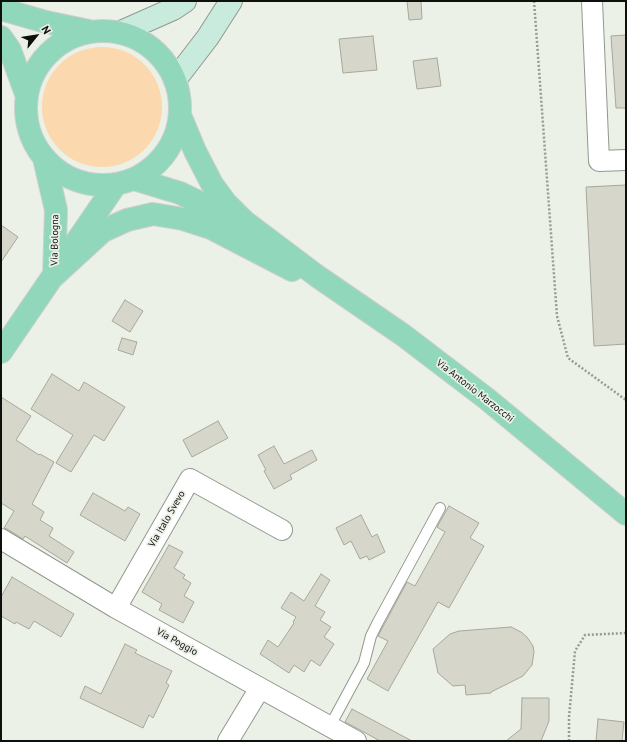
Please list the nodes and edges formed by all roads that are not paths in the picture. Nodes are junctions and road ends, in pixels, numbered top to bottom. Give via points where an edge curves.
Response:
1 (185, 1) edge
2 (231, 1) edge
3 (592, 1) edge
4 (1, 9) edge
5 (89, 31) junction
6 (121, 32) junction
7 (1, 37) edge
8 (175, 80) junction
9 (26, 94) junction
10 (180, 115) junction
11 (44, 158) junction
12 (626, 160) edge
13 (125, 182) junction
14 (54, 276) junction
15 (317, 276) junction
16 (354, 301) junction
17 (1, 352) edge
18 (440, 508) dead end
19 (626, 514) edge
20 (282, 530) dead end
21 (1, 539) edge
22 (116, 608) junction
23 (260, 688) junction
24 (330, 726) junction
25 (228, 741) edge
26 (356, 741) edge

1 - 6 main road, Via Bologna
2 - 8 main road via 208,37
3 - 12 street via 599,162
4 - 5 main road
5 - 6 main road, Via Bologna
5 - 9 main road, Via Bologna via 60,42 48,52 38,65
6 - 8 main road, Via Bologna via 144,42 163,58
7 - 9 main road via 10,50
8 - 10 main road, Via Bologna via 180,97
9 - 11 main road, Via Bologna via 28,128 34,144
10 - 13 main road, Via Bologna via 176,135 166,153 152,168
10 - 15 main road, Via Antonio Marzocchi via 212,184 226,203 244,221
11 - 13 main road, Via Bologna via 59,172 77,181 96,185
11 - 14 main road, Via Bologna via 56,210
13 - 14 main road, Via Bologna via 82,233
13 - 15 main road, Via Antonio Marzocchi via 180,194 211,208
14 - 16 main road via 103,231 127,220 153,214 183,219 211,228
14 - 17 main road, Via Bologna
15 - 16 main road, Via Antonio Marzocchi
16 - 19 main road, Via Antonio Marzocchi via 487,399
18 - 24 lane via 378,622 371,636 364,664
20 - 22 street, Via Italo Svevo via 190,479
21 - 22 street, Via Poggio
22 - 23 street, Via Poggio
23 - 24 street, Via Poggio
23 - 25 street
24 - 26 street, Via Poggio

